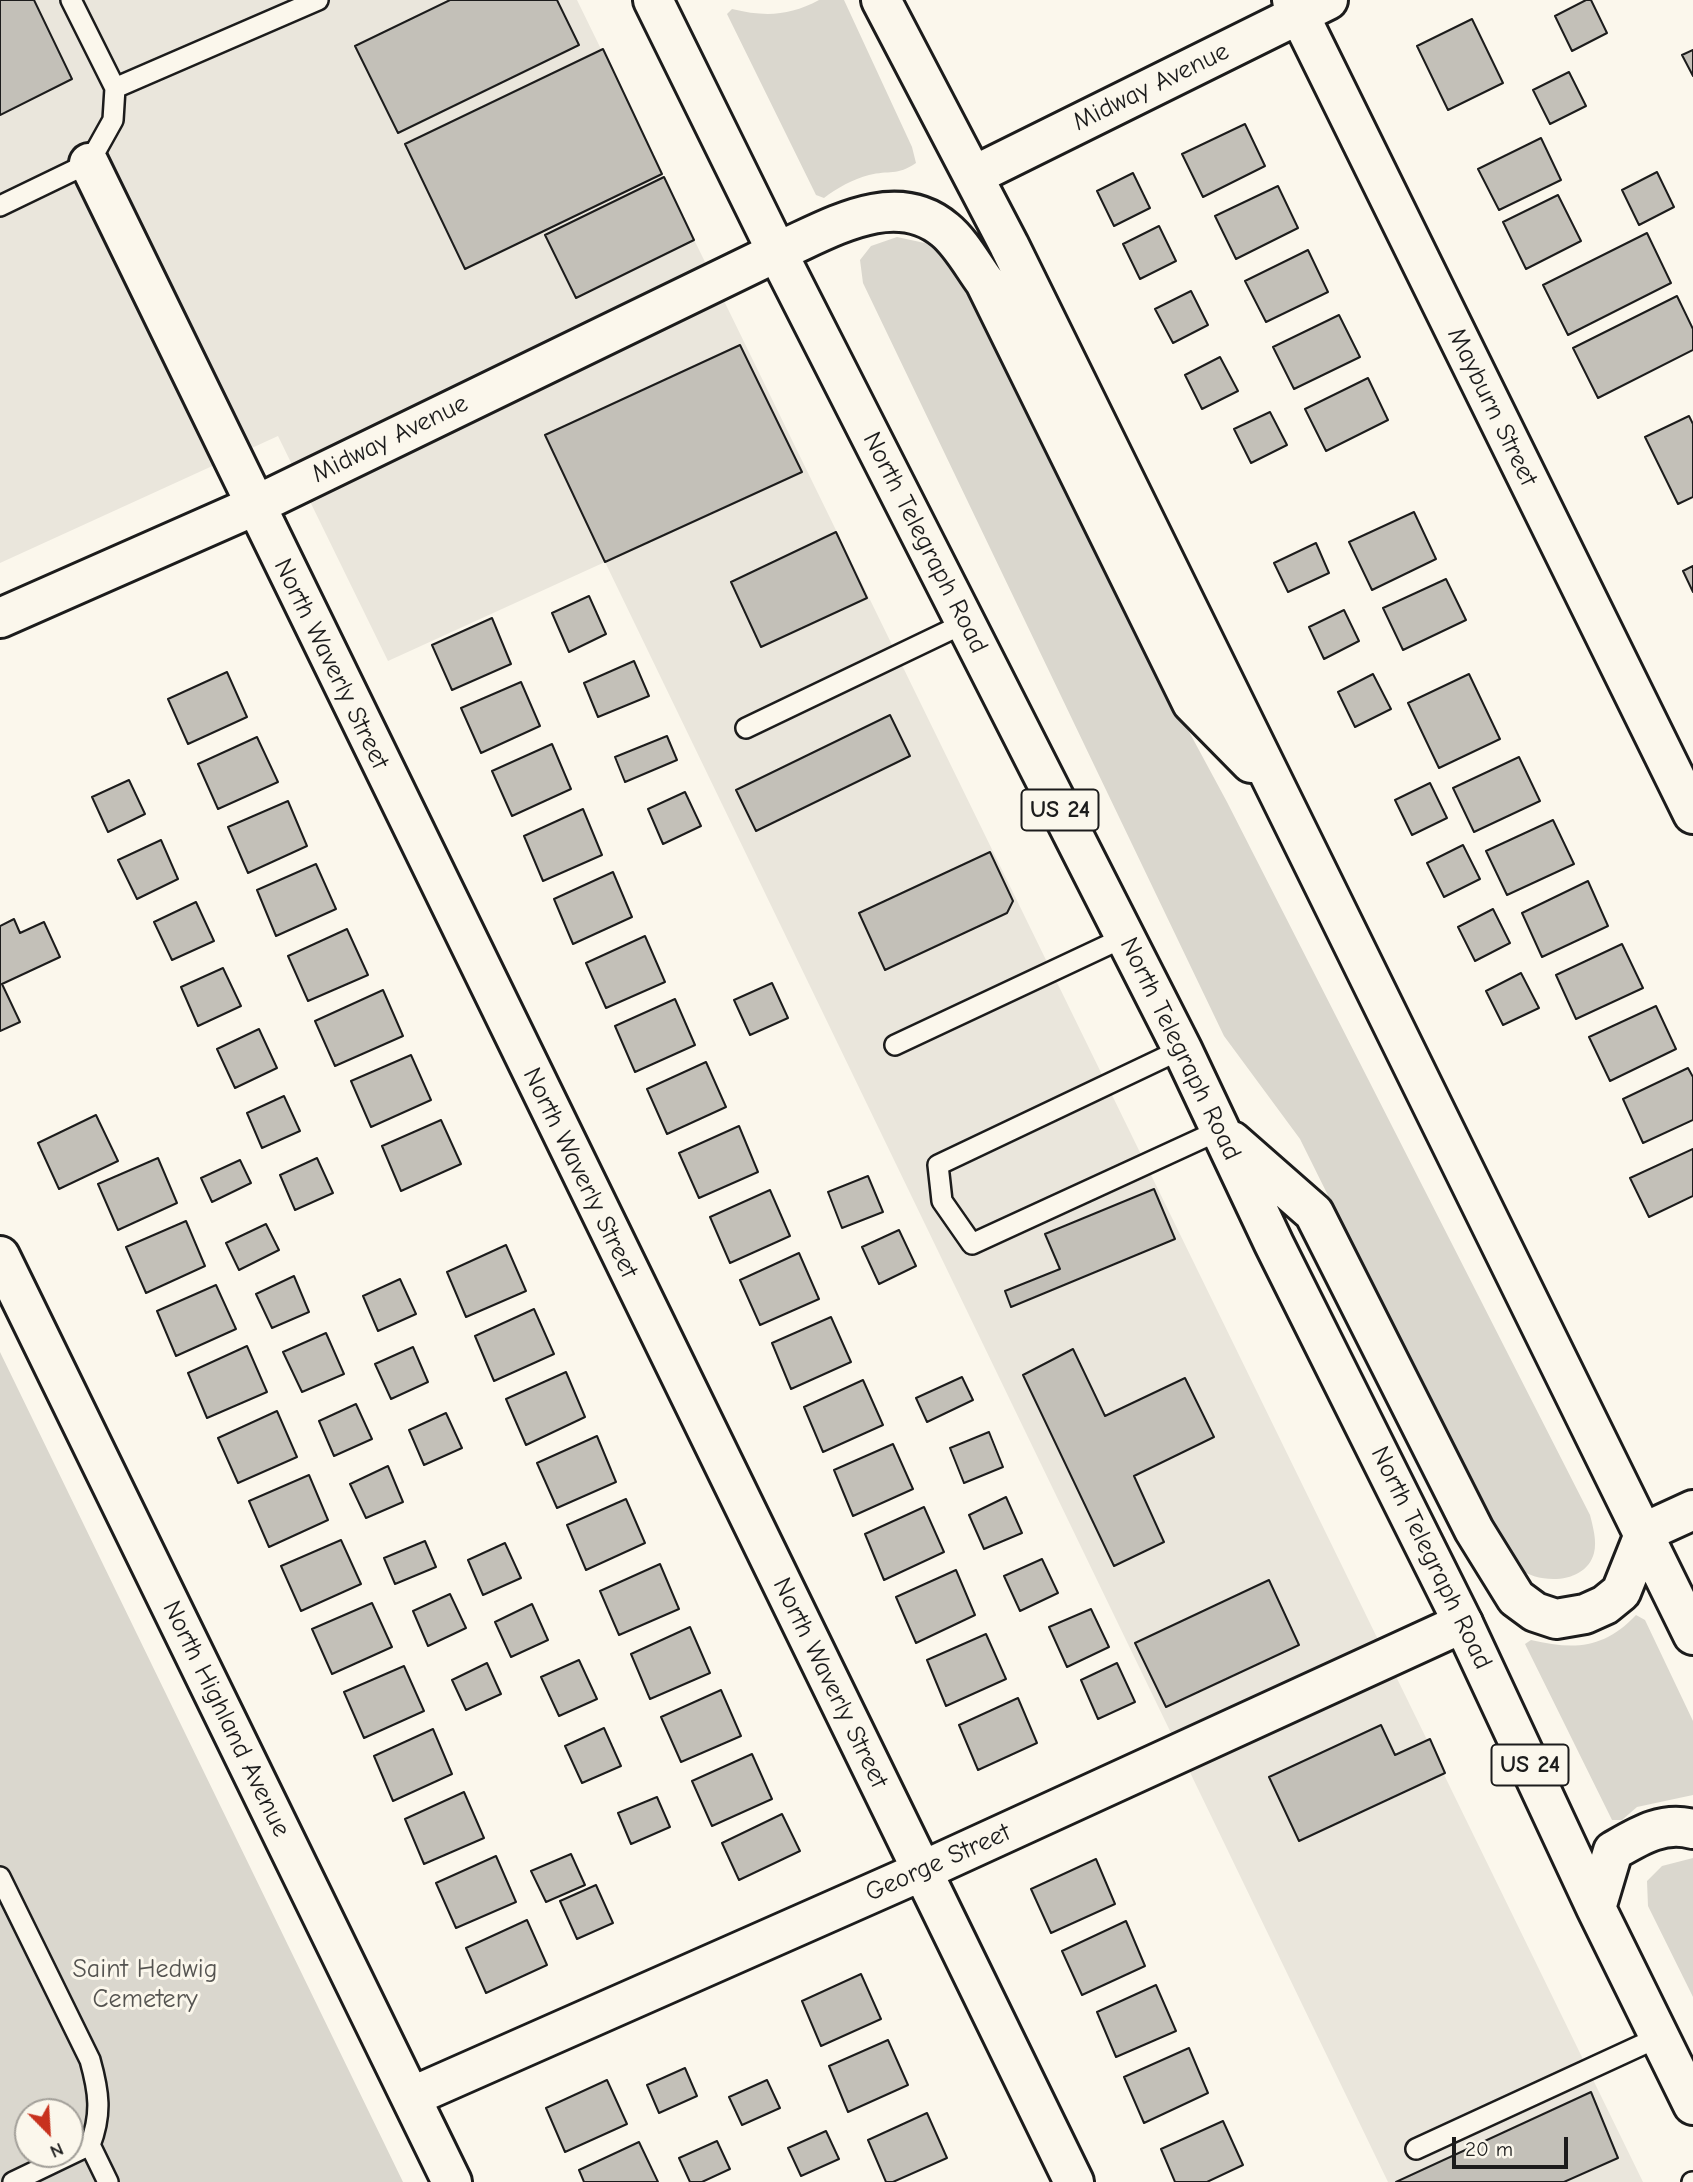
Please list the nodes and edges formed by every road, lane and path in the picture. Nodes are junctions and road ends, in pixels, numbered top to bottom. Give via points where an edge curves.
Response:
1 (71, 0) edge
2 (318, 0) edge
3 (653, 0) edge
4 (881, 0) edge
5 (295, 4) edge
6 (1306, 5) edge
7 (115, 88) junction
8 (89, 163) junction
9 (975, 176) junction
10 (0, 206) edge
11 (777, 252) junction
12 (254, 506) junction
13 (0, 618) edge
14 (965, 623) junction
15 (746, 729) dead end
16 (1275, 787) junction
17 (1693, 814) edge
18 (1125, 937) junction
19 (895, 1045) dead end
20 (1182, 1049) junction
21 (1220, 1130) junction
22 (0, 1256) edge
23 (1693, 1510) edge
24 (1645, 1532) junction
25 (1463, 1623) junction
26 (1693, 1635) edge
27 (1693, 1829) edge
28 (922, 1871) junction
29 (0, 1877) edge
30 (1596, 1908) junction
31 (1659, 2037) junction
32 (411, 2097) junction
33 (1693, 2105) edge
34 (90, 2145) junction
35 (1416, 2149) dead end
36 (13, 2182) edge
37 (108, 2182) edge
38 (452, 2182) edge
39 (1074, 2182) edge

1 - 7 lane
2 - 5 lane
3 - 11 street, North Telegraph Road / US 24
4 - 9 street
5 - 7 lane
6 - 9 street, Midway Avenue
6 - 17 street, Mayburn Street
7 - 8 lane via 113,120
8 - 10 lane
8 - 12 street, North Waverly Street
9 - 16 street
11 - 12 street, Midway Avenue
11 - 14 street, North Telegraph Road / US 24
11 - 16 street, Midway Avenue via 873,212 912,212 946,230 985,282 1192,703
12 - 13 street, Midway Avenue
12 - 28 street, North Waverly Street
14 - 15 lane
14 - 18 street, North Telegraph Road / US 24
16 - 24 street
18 - 19 lane
18 - 20 street, North Telegraph Road / US 24
20 - 21 street, North Telegraph Road / US 24
20 - 21 lane via 938,1165 942,1201 972,1244
21 - 24 street via 1314,1213 1474,1530 1516,1598 1535,1612 1556,1619 1605,1605 1621,1592
21 - 25 street, North Telegraph Road / US 24
22 - 32 street, North Highland Avenue
23 - 24 street
24 - 26 street
25 - 28 street, George Street
25 - 30 street, North Telegraph Road / US 24
27 - 30 street via 1650,1830 1613,1851
28 - 32 street, George Street
28 - 39 street, North Waverly Street
29 - 34 lane via 90,2060 99,2093 99,2121
30 - 31 street, North Telegraph Road / US 24
31 - 33 street, North Telegraph Road / US 24
31 - 35 lane
32 - 38 street, North Highland Avenue
34 - 36 lane
34 - 37 lane

